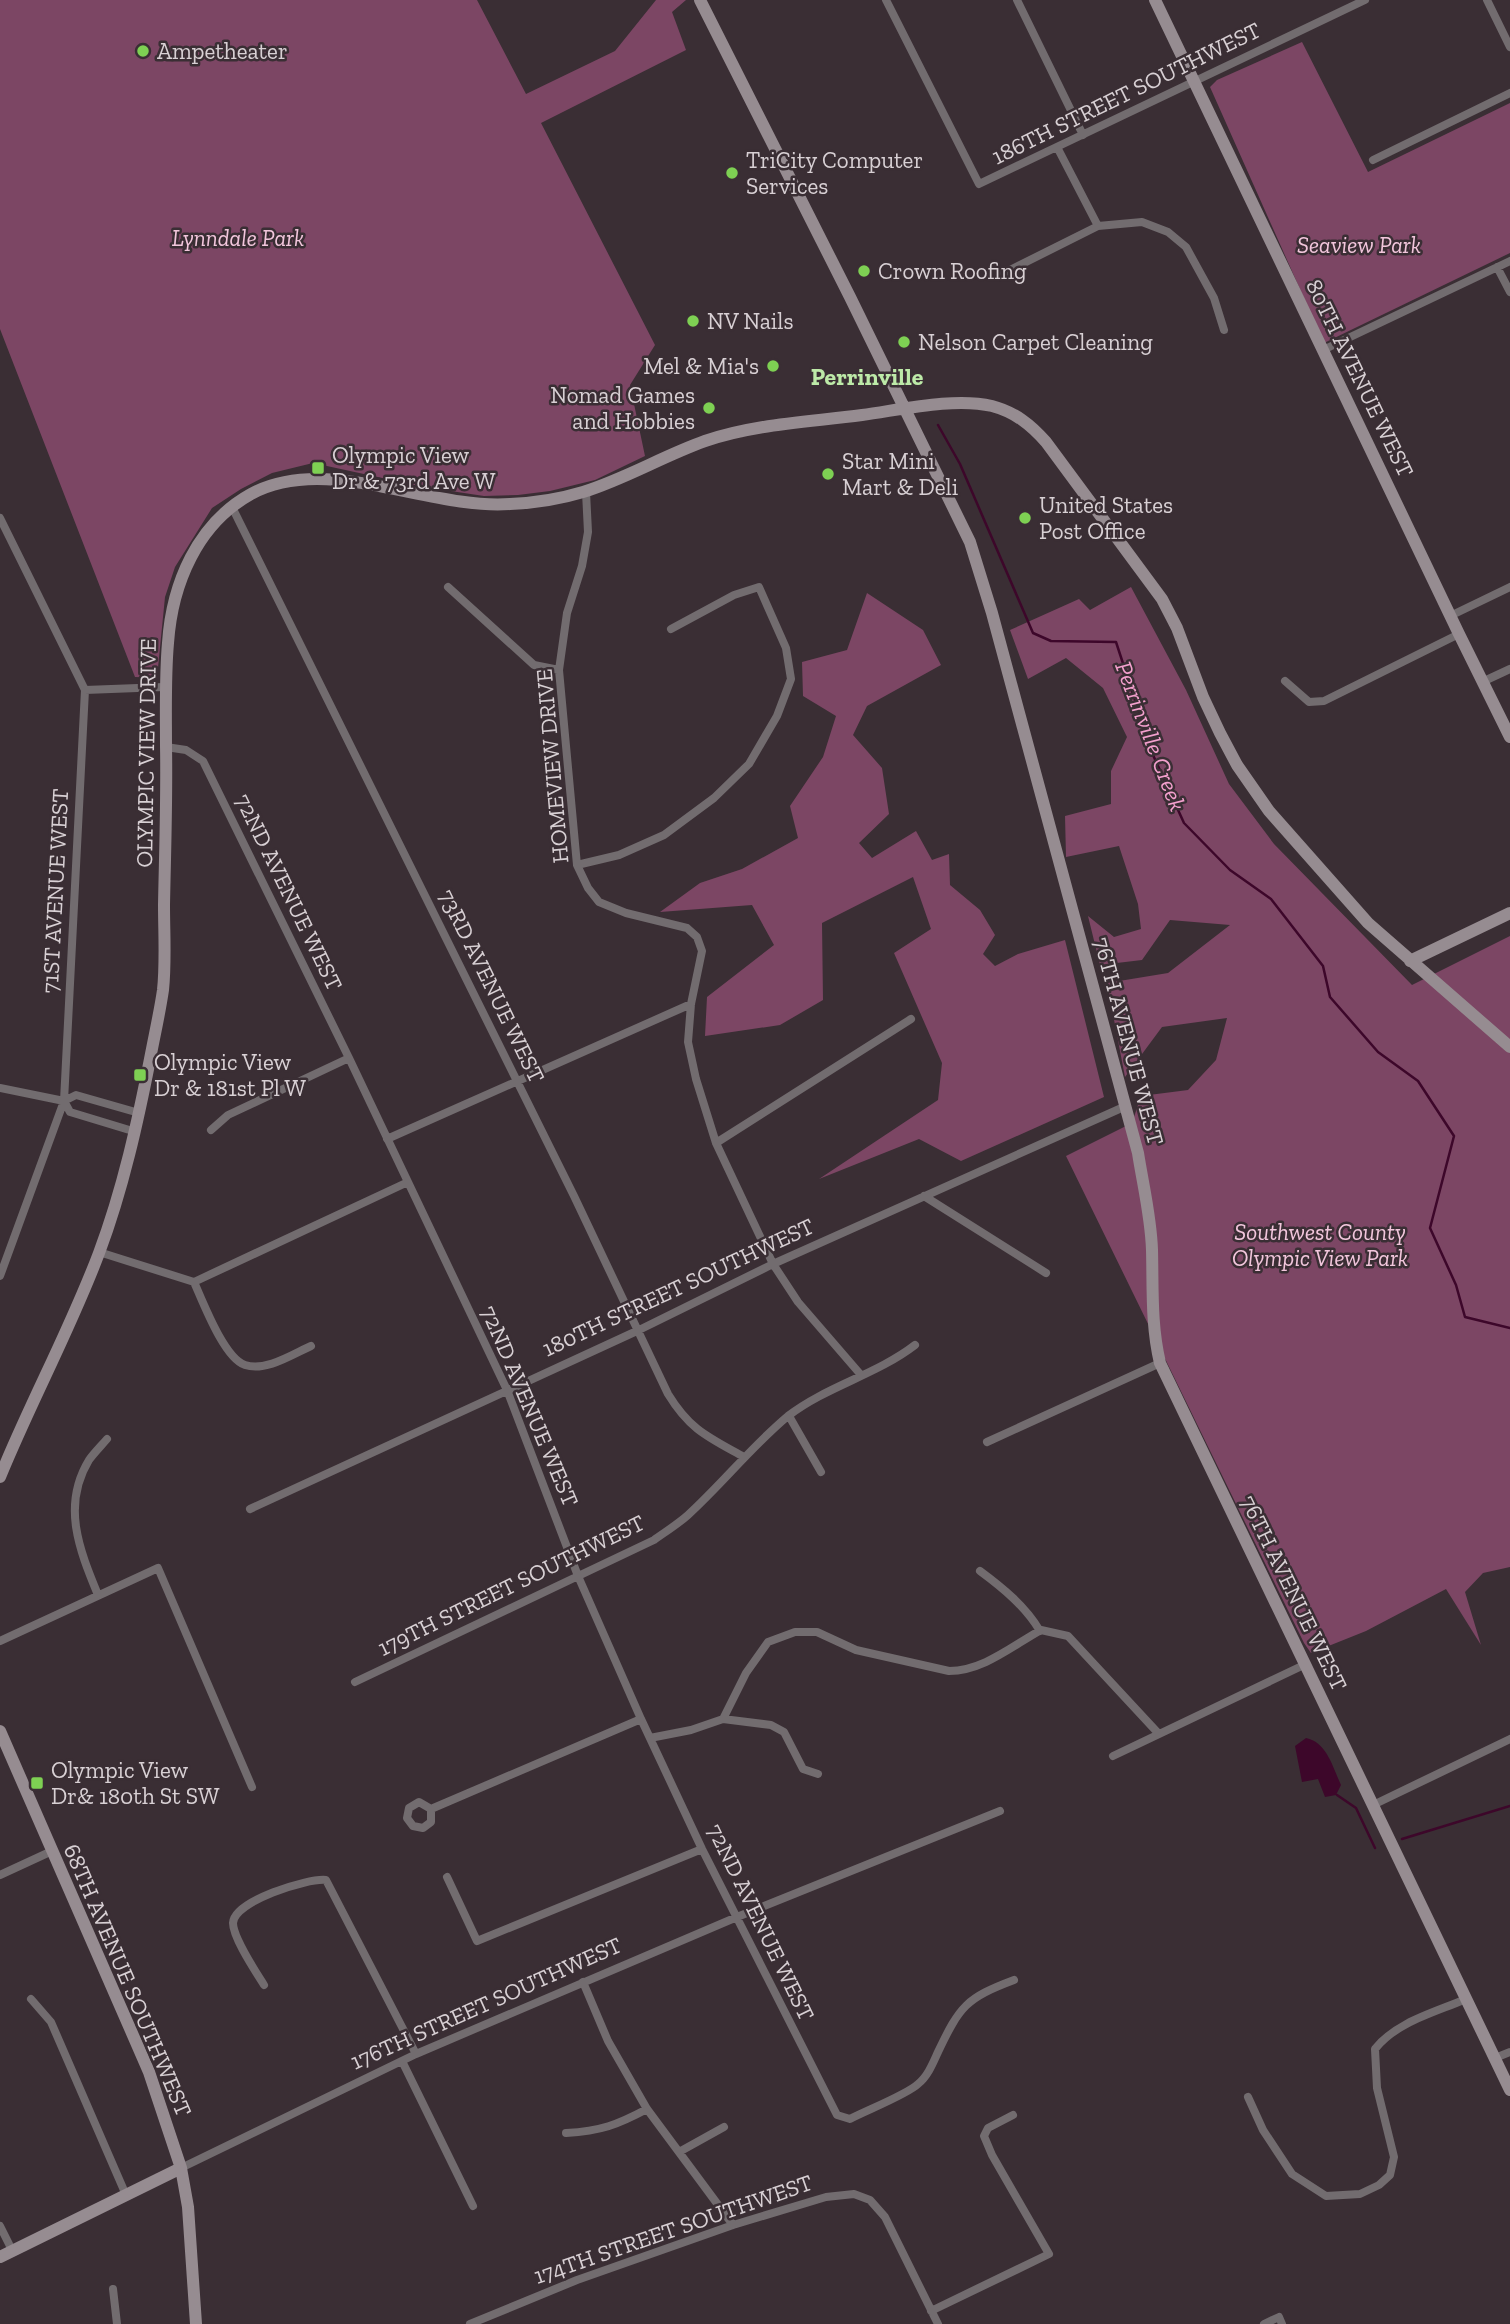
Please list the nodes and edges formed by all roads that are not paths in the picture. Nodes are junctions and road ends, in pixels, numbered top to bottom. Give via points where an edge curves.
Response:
1 (700, 0) edge
2 (886, 0) edge
3 (1017, 0) edge
4 (1155, 0) edge
5 (1365, 0) edge
6 (1487, 0) edge
7 (1350, 3) edge
8 (1510, 47) edge
9 (1195, 81) junction
10 (1510, 93) edge
11 (1083, 135) junction
12 (1057, 147) junction
13 (1373, 160) dead end
14 (1098, 226) junction
15 (1510, 261) edge
16 (1497, 267) junction
17 (1004, 273) dead end
18 (1510, 292) edge
19 (1224, 330) dead end
20 (1323, 350) junction
21 (906, 410) junction
22 (586, 492) junction
23 (232, 507) junction
24 (0, 518) edge
25 (448, 587) dead end
26 (1510, 587) edge
27 (1450, 616) junction
28 (671, 629) dead end
29 (1459, 634) junction
30 (1510, 669) edge
31 (559, 670) junction
32 (1285, 681) dead end
33 (1482, 682) junction
34 (164, 687) junction
35 (85, 690) junction
36 (1510, 737) edge
37 (166, 747) junction
38 (578, 865) junction
39 (1510, 913) edge
40 (1410, 961) junction
41 (691, 1004) junction
42 (911, 1019) dead end
43 (1510, 1047) edge
44 (349, 1058) junction
45 (517, 1080) junction
46 (0, 1088) edge
47 (64, 1101) junction
48 (1126, 1106) junction
49 (139, 1113) junction
50 (212, 1130) dead end
51 (136, 1132) junction
52 (387, 1139) junction
53 (716, 1143) junction
54 (408, 1181) junction
55 (924, 1196) junction
56 (99, 1251) junction
57 (773, 1264) junction
58 (1046, 1273) dead end
59 (0, 1276) edge
60 (194, 1282) junction
61 (639, 1330) junction
62 (915, 1345) dead end
63 (312, 1346) dead end
64 (1160, 1363) junction
65 (861, 1375) junction
66 (507, 1390) junction
67 (789, 1416) junction
68 (107, 1439) dead end
69 (987, 1442) dead end
70 (744, 1457) junction
71 (821, 1472) dead end
72 (0, 1476) edge
73 (250, 1509) dead end
74 (980, 1571) dead end
75 (578, 1576) junction
76 (98, 1595) junction
77 (1040, 1630) junction
78 (0, 1641) edge
79 (1306, 1664) junction
80 (355, 1682) dead end
81 (641, 1719) junction
82 (723, 1719) junction
83 (0, 1731) edge
84 (1158, 1733) junction
85 (650, 1738) junction
86 (1510, 1739) edge
87 (1113, 1756) dead end
88 (818, 1774) dead end
89 (252, 1787) dead end
90 (1373, 1805) junction
91 (431, 1809) dead end
92 (1000, 1811) dead end
93 (702, 1849) junction
94 (52, 1851) junction
95 (0, 1875) edge
96 (447, 1877) dead end
97 (737, 1917) junction
98 (1014, 1980) dead end
99 (583, 1982) junction
100 (264, 1985) dead end
101 (32, 1999) dead end
102 (1466, 1999) junction
103 (1510, 2052) edge
104 (416, 2054) junction
105 (1495, 2059) junction
106 (402, 2061) junction
107 (1510, 2090) edge
108 (1248, 2097) dead end
109 (647, 2109) junction
110 (1013, 2115) dead end
111 (724, 2127) dead end
112 (566, 2133) dead end
113 (679, 2152) junction
114 (181, 2168) junction
115 (126, 2195) junction
116 (472, 2206) dead end
117 (733, 2225) junction
118 (0, 2226) edge
119 (12, 2250) junction
120 (0, 2257) edge
121 (113, 2289) dead end
122 (931, 2311) junction
123 (1281, 2320) edge
124 (117, 2324) edge
125 (196, 2324) edge
126 (470, 2324) edge
127 (938, 2324) edge
128 (1264, 2324) edge

1 - 21 street, 76TH AVENUE WEST
2 - 12 street, 186TH STREET SOUTHWEST via 979,184
3 - 11 street
4 - 9 street, 80TH AVENUE WEST
5 - 7 street, 186TH STREET SOUTHWEST
6 - 8 street
7 - 9 street, 186TH STREET SOUTHWEST
9 - 11 street, 186TH STREET SOUTHWEST
9 - 20 street, 80TH AVENUE WEST
10 - 13 street
11 - 12 street, 186TH STREET SOUTHWEST
12 - 14 street
14 - 17 street
14 - 19 street via 1142,222 1168,232 1186,247 1214,298
15 - 16 street
16 - 18 street
16 - 20 street
20 - 27 street, 80TH AVENUE WEST
21 - 22 street, OLYMPIC VIEW DRIVE via 713,438
21 - 40 street, OLYMPIC VIEW DRIVE via 966,404 994,407 1019,417 1041,436 1162,599 1212,716 1257,795 1339,893
21 - 48 street, 76TH AVENUE WEST via 970,542
22 - 23 street, OLYMPIC VIEW DRIVE via 534,502 473,504 363,484 306,480 269,486
22 - 31 street, HOMEVIEW DRIVE via 588,532 567,613
23 - 34 street, OLYMPIC VIEW DRIVE via 198,542 185,568 170,612
23 - 45 street, 73RD AVENUE WEST
24 - 35 street, 71ST AVENUE WEST
25 - 31 street via 534,665
26 - 27 street
27 - 29 street, 80TH AVENUE WEST
28 - 38 street via 734,595 759,587 786,648 791,679 777,716 749,764 714,798 664,835 619,855
29 - 32 street via 1324,701 1309,702
29 - 33 street, 80TH AVENUE WEST
30 - 33 street
31 - 38 street, HOMEVIEW DRIVE
33 - 36 street, 80TH AVENUE WEST
34 - 35 street
34 - 37 street, OLYMPIC VIEW DRIVE
35 - 47 street, 71ST AVENUE WEST
37 - 44 street, 72ND AVENUE WEST via 186,750 203,761
37 - 49 street, OLYMPIC VIEW DRIVE via 163,988
38 - 41 street, HOMEVIEW DRIVE via 599,902 626,914 687,928 697,937 702,951
39 - 40 street
40 - 43 street, OLYMPIC VIEW DRIVE
41 - 45 street
41 - 53 street via 688,1042
42 - 53 street
44 - 50 street via 228,1115
44 - 52 street, 72ND AVENUE WEST
45 - 52 street
45 - 61 street, 73RD AVENUE WEST
46 - 47 street
47 - 49 street via 76,1095
47 - 51 street via 70,1112
47 - 59 street, 71ST AVENUE WEST
48 - 55 street, 180TH STREET SOUTHWEST
48 - 64 street, 76TH AVENUE WEST via 1150,1227 1152,1316
49 - 51 street, OLYMPIC VIEW DRIVE
51 - 56 street, OLYMPIC VIEW DRIVE
52 - 54 street, 72ND AVENUE WEST
53 - 57 street
54 - 60 street
54 - 66 street, 72ND AVENUE WEST
55 - 57 street, 180TH STREET SOUTHWEST
55 - 58 street
56 - 60 street
56 - 72 street, OLYMPIC VIEW DRIVE
57 - 61 street, 180TH STREET SOUTHWEST
57 - 65 street via 798,1302
60 - 63 street via 215,1329 233,1357 245,1365 265,1365
61 - 66 street, 180TH STREET SOUTHWEST
61 - 70 street, 73RD AVENUE WEST via 680,1414 698,1431
62 - 65 street, 179TH STREET SOUTHWEST
64 - 69 street
64 - 79 street, 76TH AVENUE WEST
65 - 67 street, 179TH STREET SOUTHWEST
66 - 73 street, 180TH STREET SOUTHWEST
66 - 75 street, 72ND AVENUE WEST
67 - 70 street, 179TH STREET SOUTHWEST
67 - 71 street
68 - 76 street via 89,1461 77,1492 74,1520 78,1544
70 - 75 street, 179TH STREET SOUTHWEST via 688,1515 654,1540
74 - 77 street via 1030,1615
75 - 80 street, 179TH STREET SOUTHWEST
75 - 81 street, 72ND AVENUE WEST
76 - 78 street
76 - 89 street via 158,1568
77 - 82 street via 981,1664 956,1671 856,1650 817,1632 795,1632 768,1642
77 - 84 street via 1068,1636
79 - 84 street
79 - 90 street, 76TH AVENUE WEST
81 - 85 street, 72ND AVENUE WEST
81 - 91 street
82 - 85 street
82 - 88 street via 771,1725 784,1732 803,1769
83 - 94 street, 68TH AVENUE SOUTHWEST
84 - 87 street
85 - 93 street, 72ND AVENUE WEST
86 - 90 street
90 - 102 street, 76TH AVENUE WEST
92 - 97 street, 176TH STREET SOUTHWEST
93 - 96 street via 477,1941
93 - 97 street, 72ND AVENUE WEST
94 - 95 street
94 - 114 street, 68TH AVENUE SOUTHWEST via 149,2072
97 - 98 street, 72ND AVENUE WEST via 830,2106 837,2115 850,2119 918,2086 952,2022 967,2004
97 - 99 street, 176TH STREET SOUTHWEST
99 - 104 street, 176TH STREET SOUTHWEST
99 - 109 street via 608,2041
100 - 104 street via 233,1920 239,1910 281,1890 314,1879 326,1880
101 - 115 street via 51,2022
102 - 105 street, 76TH AVENUE WEST
102 - 108 street via 1396,2030 1376,2049 1377,2088 1394,2157 1390,2175 1360,2194 1326,2196 1292,2174
103 - 105 street
104 - 106 street, 176TH STREET SOUTHWEST
105 - 107 street, 76TH AVENUE WEST
106 - 114 street, 176TH STREET SOUTHWEST
106 - 116 street
109 - 112 street via 616,2126
109 - 113 street
110 - 122 street via 989,2127 984,2136 1049,2253
111 - 113 street
113 - 117 street
114 - 115 street, 176TH STREET SOUTHWEST
114 - 125 street
115 - 119 street, 176TH STREET SOUTHWEST
117 - 122 street, 174TH STREET SOUTHWEST via 826,2197 854,2194 870,2200 884,2217
117 - 126 street, 174TH STREET SOUTHWEST
118 - 119 street
119 - 120 street, 176TH STREET SOUTHWEST
121 - 124 street
122 - 127 street
123 - 128 street

